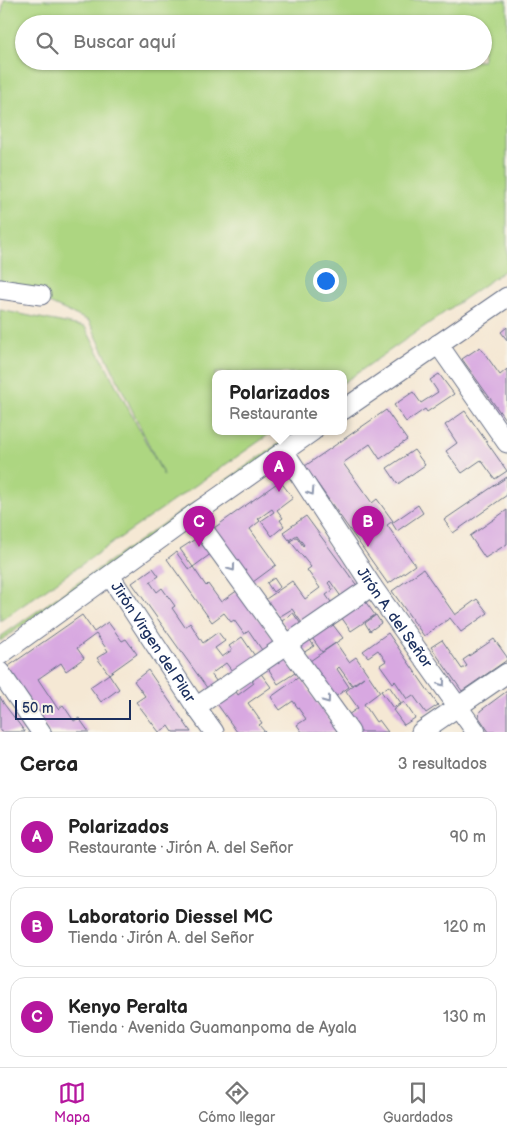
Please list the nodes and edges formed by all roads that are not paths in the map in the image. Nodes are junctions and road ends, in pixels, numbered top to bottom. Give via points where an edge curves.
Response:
1 (0, 289) edge
2 (40, 295) dead end
3 (507, 297) edge
4 (438, 344) junction
5 (347, 407) edge
6 (307, 435) edge
7 (507, 443) edge
8 (284, 451) junction
9 (193, 515) junction
10 (110, 576) junction
11 (372, 586) junction
12 (288, 644) junction
13 (0, 655) edge
14 (0, 672) edge
15 (507, 673) edge
16 (458, 706) junction
17 (196, 707) junction
18 (41, 732) edge
19 (214, 732) edge
20 (350, 732) edge
21 (421, 732) edge
22 (476, 732) edge

1 - 2 street
3 - 4 street
4 - 5 street
4 - 7 street
6 - 8 street
8 - 9 street
8 -> 11 street, Jirón A. del Señor
9 - 10 street
9 -> 12 street
10 - 13 street
10 - 17 street, Jirón Virgen del Pilar
11 - 12 street
11 -> 16 street, Jirón A. del Señor
12 - 17 street
12 -> 20 street
14 - 18 street
15 - 16 street
16 - 21 street
16 - 22 street, Jirón A. del Señor
17 - 19 street, Jirón Virgen del Pilar

